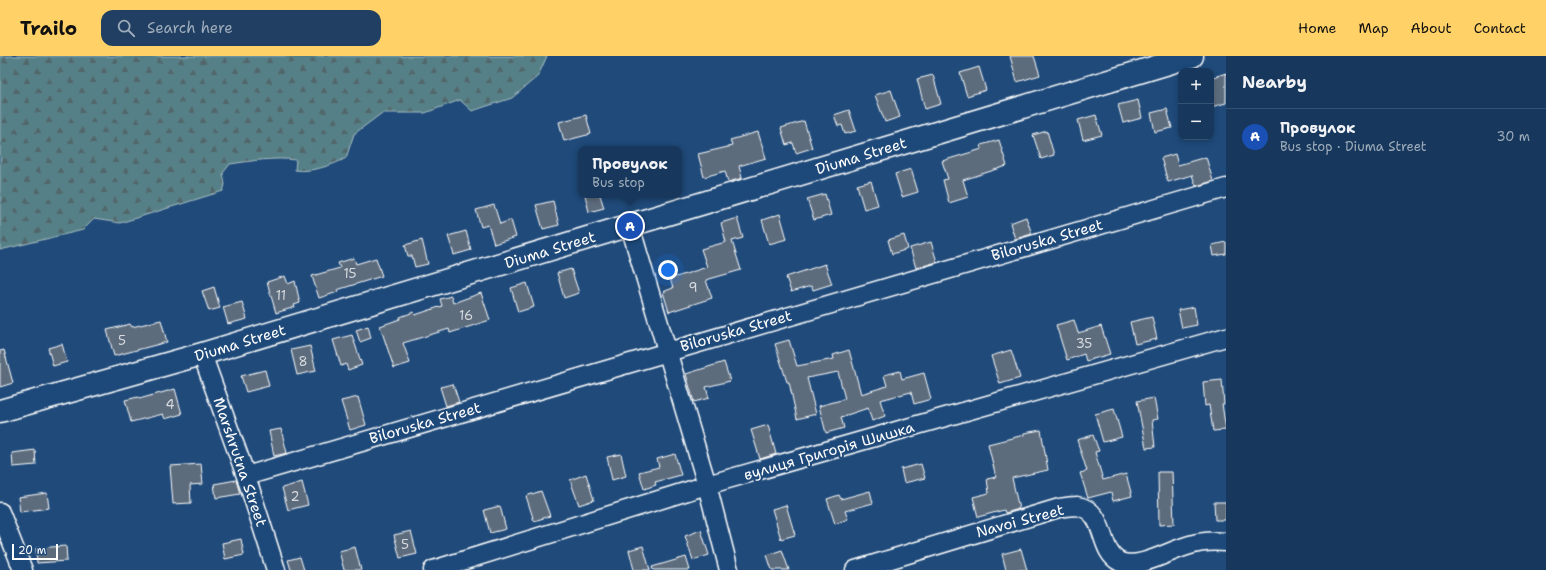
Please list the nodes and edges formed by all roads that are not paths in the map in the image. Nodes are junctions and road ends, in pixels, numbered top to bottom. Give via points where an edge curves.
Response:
1 (1192, 56) edge
2 (1226, 188) edge
3 (630, 226) junction
4 (1226, 337) edge
5 (668, 351) junction
6 (202, 354) junction
7 (0, 411) edge
8 (246, 476) junction
9 (707, 485) junction
10 (0, 512) edge
11 (1226, 542) edge
12 (23, 570) edge
13 (276, 570) edge
14 (433, 570) edge
15 (729, 570) edge
16 (855, 570) edge

1 - 3 street, Diuma Street
2 - 5 street, Biloruska Street
3 - 5 street
3 - 6 street, Diuma Street
4 - 9 street, вулиця Григорія Шишка
5 - 8 street, Biloruska Street
5 - 9 street
6 - 7 street, Diuma Street
6 - 8 street, Marshrutna Street
8 - 13 street, Marshrutna Street
9 - 14 street, вулиця Григорія Шишка
9 - 15 street
10 - 12 street
11 - 16 street, Navoi Street via 1212,540 1190,544 1134,565 1121,562 1112,557 1100,526 1091,512 1078,506 1059,508

